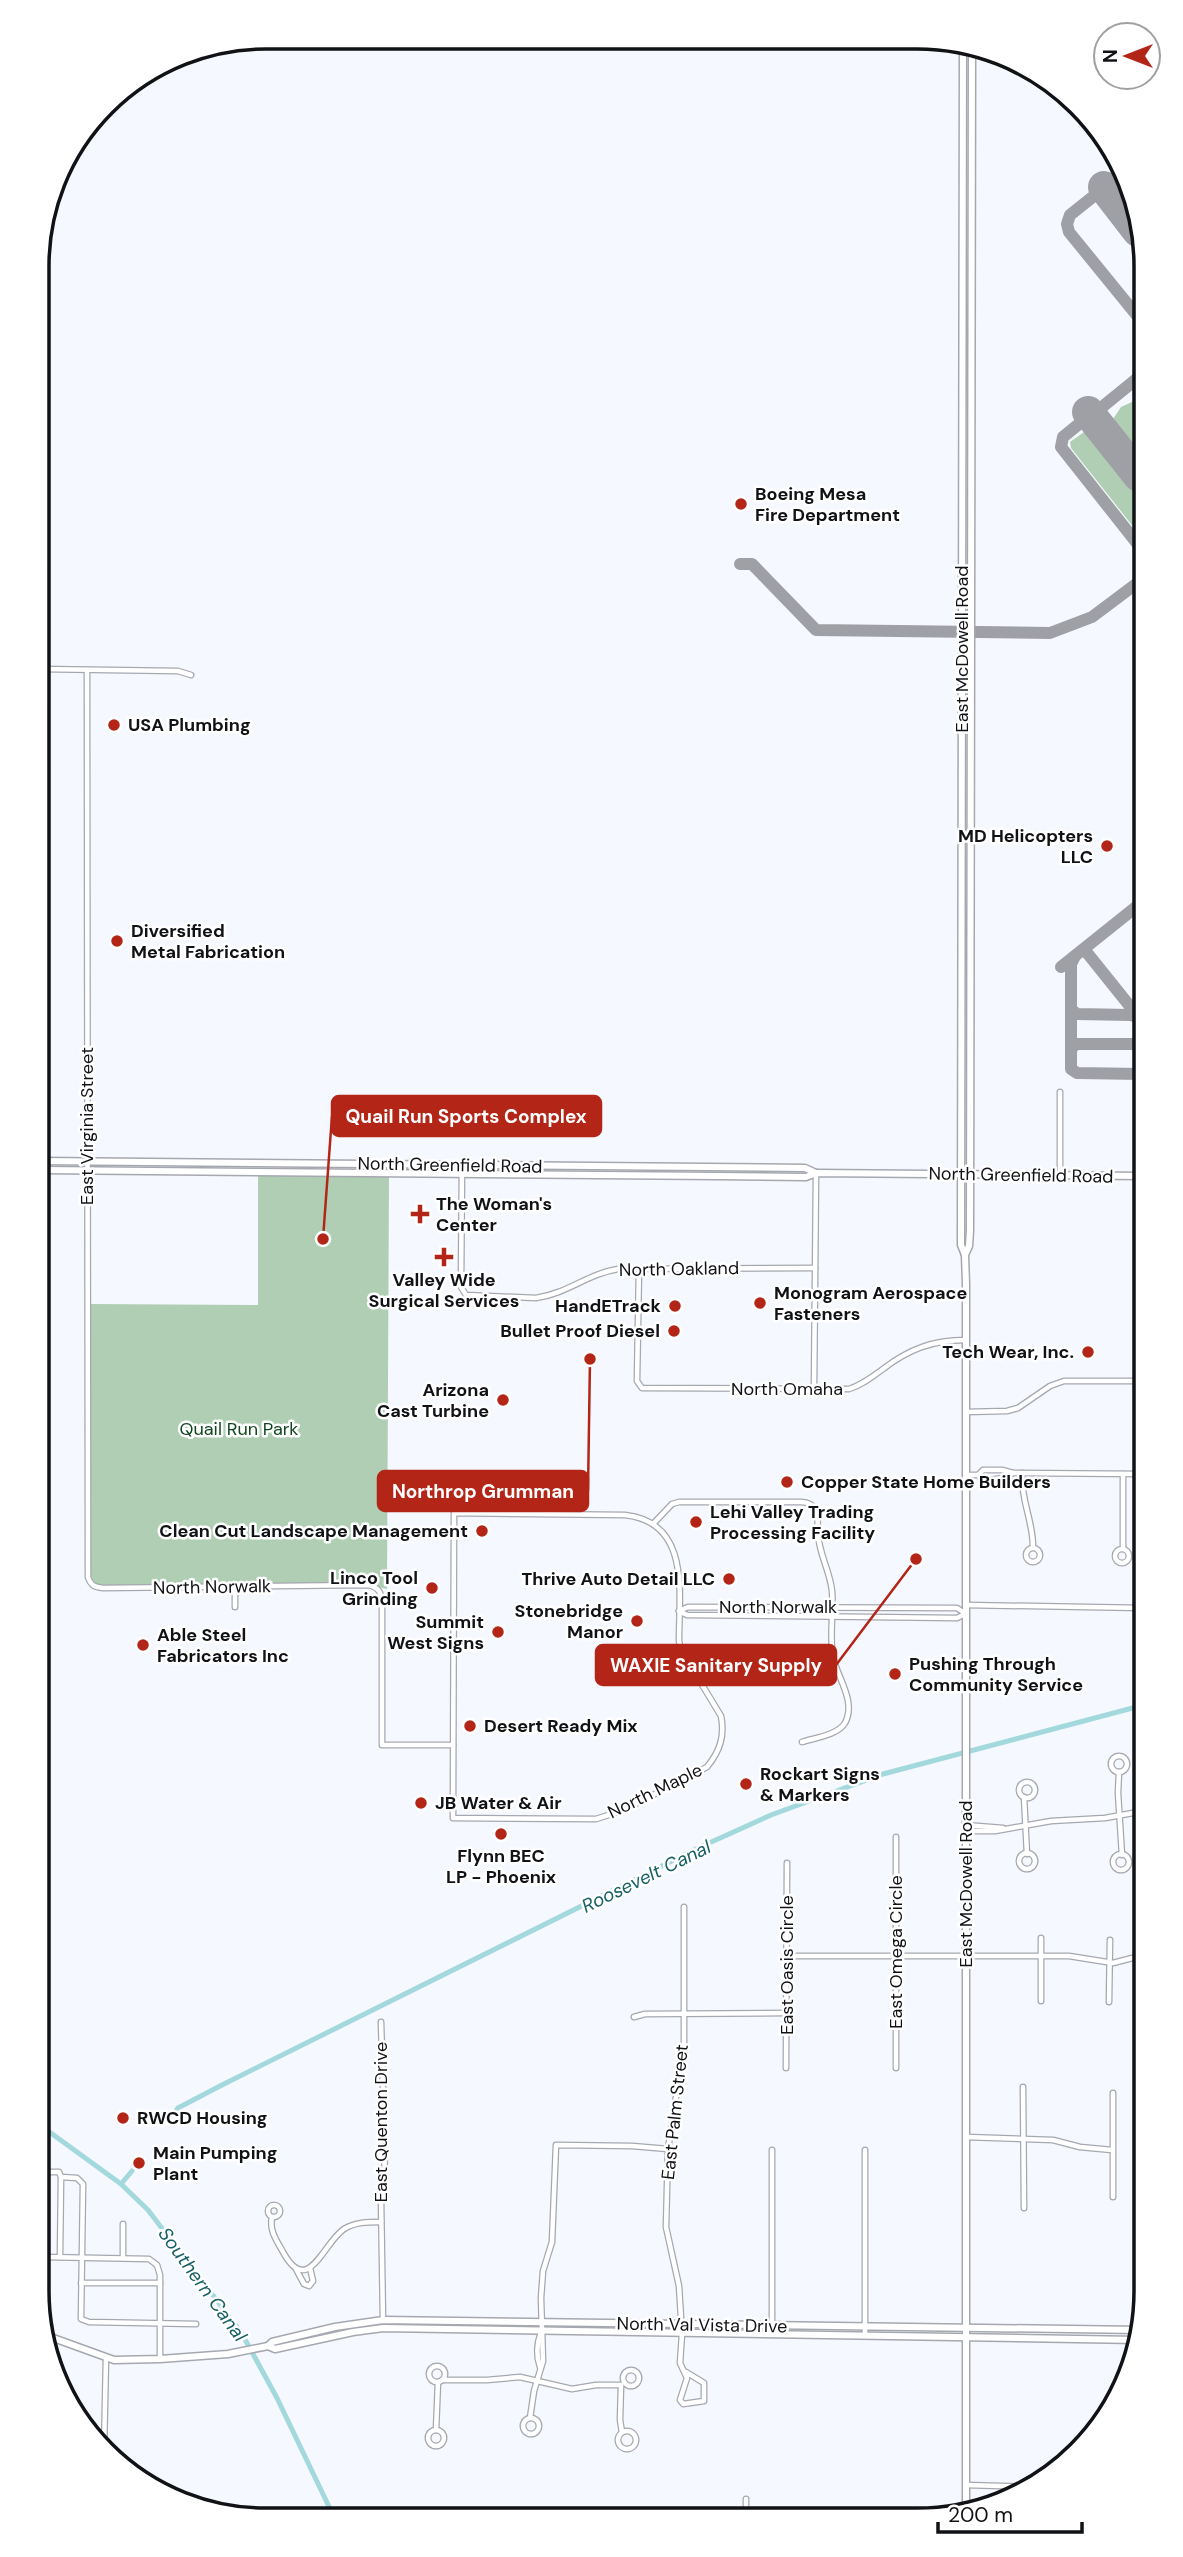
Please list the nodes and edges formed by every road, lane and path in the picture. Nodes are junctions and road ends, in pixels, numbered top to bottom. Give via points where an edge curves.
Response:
1 (963, 54) edge
2 (972, 57) edge
3 (49, 669) edge
4 (87, 670) junction
5 (191, 675) dead end
6 (962, 954) junction
7 (970, 955) junction
8 (1060, 1092) dead end
9 (49, 1161) edge
10 (87, 1162) junction
11 (462, 1165) junction
12 (643, 1168) junction
13 (49, 1170) edge
14 (87, 1171) junction
15 (816, 1173) junction
16 (462, 1174) junction
17 (597, 1175) junction
18 (962, 1175) junction
19 (970, 1175) junction
20 (1060, 1176) junction
21 (1134, 1176) edge
22 (965, 1255) junction
23 (639, 1268) junction
24 (815, 1268) junction
25 (966, 1340) junction
26 (1134, 1381) edge
27 (814, 1390) junction
28 (966, 1412) junction
29 (1013, 1473) junction
30 (1021, 1473) junction
31 (1123, 1474) junction
32 (1134, 1474) edge
33 (966, 1475) junction
34 (978, 1475) junction
35 (653, 1524) junction
36 (1034, 1547) dead end
37 (1123, 1548) dead end
38 (90, 1583) joint
39 (235, 1586) junction
40 (966, 1605) junction
41 (235, 1607) dead end
42 (747, 1607) junction
43 (1134, 1608) edge
44 (678, 1611) junction
45 (833, 1612) junction
46 (966, 1614) junction
47 (747, 1615) junction
48 (802, 1742) dead end
49 (453, 1745) junction
50 (1119, 1772) dead end
51 (1024, 1797) dead end
52 (1134, 1813) edge
53 (1120, 1815) junction
54 (1024, 1825) junction
55 (965, 1828) junction
56 (897, 1837) dead end
57 (1027, 1854) dead end
58 (1122, 1854) dead end
59 (787, 1863) dead end
60 (684, 1907) dead end
61 (1041, 1938) dead end
62 (1110, 1940) dead end
63 (786, 1956) junction
64 (896, 1956) junction
65 (965, 1956) junction
66 (1041, 1956) junction
67 (1134, 1957) edge
68 (1110, 1962) junction
69 (1041, 2001) dead end
70 (1109, 2002) dead end
71 (685, 2014) junction
72 (786, 2014) junction
73 (634, 2017) dead end
74 (381, 2022) dead end
75 (786, 2068) dead end
76 (896, 2068) dead end
77 (1023, 2087) dead end
78 (1113, 2093) dead end
79 (965, 2137) junction
80 (1023, 2138) junction
81 (668, 2149) junction
82 (772, 2150) dead end
83 (865, 2150) dead end
84 (1112, 2150) junction
85 (49, 2172) edge
86 (61, 2177) junction
87 (1113, 2197) dead end
88 (1024, 2208) dead end
89 (272, 2217) dead end
90 (381, 2222) junction
91 (123, 2224) dead end
92 (61, 2257) junction
93 (49, 2258) edge
94 (82, 2258) junction
95 (123, 2258) junction
96 (310, 2268) junction
97 (296, 2269) junction
98 (81, 2283) junction
99 (160, 2283) junction
100 (383, 2320) junction
101 (160, 2322) junction
102 (541, 2323) junction
103 (196, 2324) dead end
104 (680, 2325) junction
105 (772, 2326) junction
106 (865, 2327) junction
107 (965, 2328) junction
108 (383, 2329) junction
109 (1078, 2329) junction
110 (1130, 2330) edge
111 (542, 2332) junction
112 (682, 2333) junction
113 (772, 2335) junction
114 (865, 2336) junction
115 (54, 2338) edge
116 (965, 2338) junction
117 (1078, 2339) junction
118 (1128, 2340) edge
119 (268, 2346) junction
120 (106, 2357) junction
121 (160, 2360) junction
122 (686, 2372) junction
123 (538, 2380) junction
124 (530, 2418) dead end
125 (436, 2430) dead end
126 (622, 2432) junction
127 (104, 2434) edge
128 (966, 2486) junction
129 (1011, 2487) edge
130 (746, 2499) dead end
131 (966, 2502) edge
132 (746, 2508) edge

1 - 6 main road, East McDowell Road
2 - 7 main road, East McDowell Road
3 - 4 street
4 - 5 street
4 - 10 street, East Virginia Street
6 - 7 main road
6 - 18 main road, East McDowell Road
7 - 19 main road, East McDowell Road
8 - 20 street
9 - 10 main road, North Greenfield Road
10 - 11 main road, North Greenfield Road
10 - 14 street, East Virginia Street
11 - 12 main road, North Greenfield Road
11 - 16 street
12 - 15 main road, North Greenfield Road via 805,1168
12 - 17 main road
13 - 14 main road, North Greenfield Road
14 - 16 main road, North Greenfield Road
14 - 38 street, East Virginia Street
15 - 17 main road, North Greenfield Road via 806,1177
15 - 18 main road, North Greenfield Road
15 - 24 street
16 - 17 main road, North Greenfield Road
16 - 23 street, North Oakland via 461,1287 466,1295 536,1298 570,1289 604,1271
18 - 19 main road, North Greenfield Road
18 - 22 main road, East McDowell Road via 961,1245
19 - 20 main road, North Greenfield Road
19 - 22 main road, East McDowell Road
20 - 21 main road, North Greenfield Road
22 - 25 main road, East McDowell Road
23 - 24 street, North Oakland
23 - 27 street, North Omaha via 636,1307 638,1384 642,1388
24 - 27 street
25 - 27 street, North Omaha via 917,1347 854,1388
25 - 28 main road, East McDowell Road
26 - 28 street via 1064,1381 1007,1412
28 - 33 main road, East McDowell Road
29 - 30 street
29 - 34 street via 982,1471
29 - 34 street via 983,1481
30 - 31 street
30 - 36 street
31 - 32 street
31 - 37 street
33 - 34 street
33 - 40 main road, East McDowell Road
35 - 44 street via 669,1541 677,1559
35 - 45 street via 678,1502 808,1502 818,1511 818,1541 831,1579
35 - 49 street via 625,1515 454,1513
38 - 39 street, North Norwalk via 103,1588
39 - 41 street
39 - 49 street, North Norwalk via 377,1588 382,1602 382,1745
40 - 43 street
40 - 46 main road, East McDowell Road
42 - 44 street, North Norwalk via 688,1606
42 - 45 street, North Norwalk
42 - 47 street
44 - 47 street, North Norwalk
44 - 49 street, North Maple via 681,1650 721,1716 723,1736 707,1767 608,1816 453,1818
45 - 46 street, North Norwalk via 957,1618
45 - 46 street, North Norwalk via 957,1608
45 - 47 street, North Norwalk
45 - 48 street via 833,1658 847,1699 845,1724
46 - 55 main road, East McDowell Road
50 - 53 street
51 - 54 street
52 - 53 street
53 - 54 street
53 - 58 street
54 - 55 street
54 - 57 street
55 - 65 main road, East McDowell Road
56 - 64 street, East Omega Circle
59 - 63 street, East Oasis Circle
60 - 71 street, East Palm Street
61 - 66 street
62 - 68 street
63 - 64 street
63 - 72 street, East Oasis Circle
64 - 65 street
64 - 76 street, East Omega Circle
65 - 66 street
65 - 79 main road, East McDowell Road
66 - 68 street
66 - 69 street
67 - 68 street
68 - 70 street
71 - 72 street
71 - 73 street
71 - 81 street, East Palm Street
72 - 75 street, East Oasis Circle
74 - 90 street, East Quenton Drive via 385,2150
77 - 80 street
78 - 84 street
79 - 80 street
79 - 107 main road, East McDowell Road
80 - 84 street
80 - 88 street
81 - 102 street via 556,2145 552,2242 542,2283
81 - 104 street, East Palm Street via 666,2227 679,2286
82 - 105 street
83 - 106 street
84 - 87 street
85 - 86 street via 59,2172
86 - 92 street
86 - 94 street via 77,2178 83,2184
89 - 97 street via 272,2231
90 - 96 street, East Quenton Drive via 344,2229
90 - 100 street, East Quenton Drive
91 - 95 street
92 - 93 street
92 - 94 street
94 - 95 street
94 - 98 street
95 - 99 street via 149,2259 157,2264
96 - 97 street
96 - 97 street, East Quenton Drive via 310,2286
98 - 99 street
98 - 101 street via 81,2319
99 - 101 street
100 - 102 main road, North Val Vista Drive
100 - 108 street, East Quenton Drive
100 - 119 main road, North Val Vista Drive via 335,2327
101 - 103 street
101 - 121 street
102 - 104 main road, North Val Vista Drive
102 - 111 street
104 - 105 main road, North Val Vista Drive
104 - 112 street, East Palm Street
105 - 106 main road, North Val Vista Drive
105 - 113 street
106 - 107 main road, North Val Vista Drive
106 - 114 street
107 - 109 main road, North Val Vista Drive
107 - 116 main road, East McDowell Road
108 - 111 main road, North Val Vista Drive
108 - 119 main road, North Val Vista Drive via 275,2349
109 - 110 main road, North Val Vista Drive
109 - 117 main road
111 - 112 main road, North Val Vista Drive
111 - 123 street
112 - 113 main road, North Val Vista Drive
112 - 122 street, East Palm Street via 680,2363
113 - 114 main road, North Val Vista Drive
114 - 116 main road, North Val Vista Drive
115 - 120 main road, North Val Vista Drive
116 - 117 main road, North Val Vista Drive
116 - 128 main road, East McDowell Road
117 - 118 main road, North Val Vista Drive
119 - 121 main road, North Val Vista Drive
120 - 121 main road, North Val Vista Drive
120 - 127 street
122 - 122 street, East Palm Street via 680,2400 683,2404 704,2401 704,2383
123 - 124 street
123 - 125 street via 440,2381
123 - 126 street via 572,2389 622,2384
126 - 126 street via 618,2443 631,2449 635,2436
128 - 129 street
128 - 131 main road, East McDowell Road
130 - 132 street

